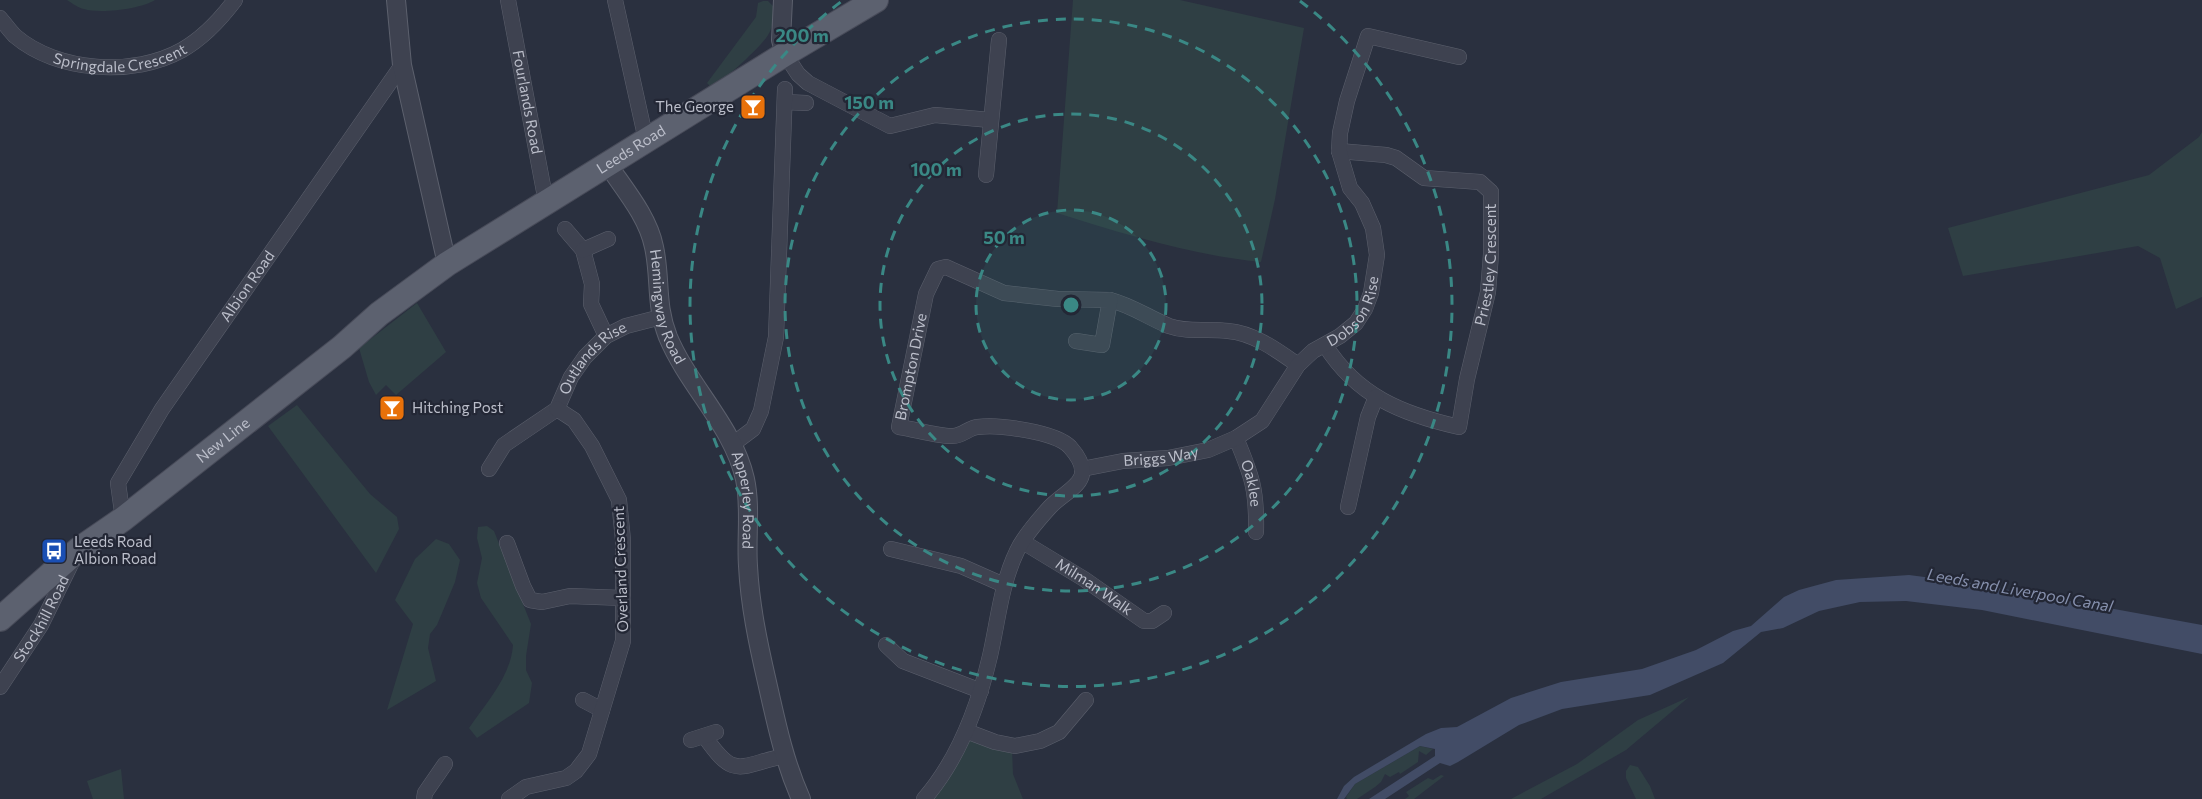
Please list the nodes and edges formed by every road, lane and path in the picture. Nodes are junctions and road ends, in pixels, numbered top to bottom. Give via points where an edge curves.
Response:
1 (235, 0) edge
2 (396, 0) edge
3 (508, 0) edge
4 (615, 0) edge
5 (783, 0) edge
6 (876, 0) edge
7 (0, 18) edge
8 (999, 40) dead end
9 (785, 54) junction
10 (1459, 57) dead end
11 (402, 65) junction
12 (806, 103) dead end
13 (990, 120) junction
14 (646, 140) junction
15 (1339, 151) junction
16 (608, 165) junction
17 (986, 175) dead end
18 (546, 202) junction
19 (565, 229) dead end
20 (608, 239) dead end
21 (583, 250) junction
22 (447, 264) junction
23 (1110, 300) junction
24 (661, 317) junction
25 (606, 336) junction
26 (1076, 341) dead end
27 (1325, 345) junction
28 (1298, 365) junction
29 (1376, 397) junction
30 (556, 409) junction
31 (1236, 438) junction
32 (733, 444) junction
33 (489, 469) dead end
34 (1082, 469) junction
35 (1348, 507) dead end
36 (123, 519) junction
37 (1256, 532) dead end
38 (1023, 542) junction
39 (507, 543) dead end
40 (891, 549) dead end
41 (78, 550) junction
42 (1004, 585) junction
43 (623, 598) junction
44 (1164, 613) dead end
45 (0, 619) edge
46 (886, 645) dead end
47 (0, 687) edge
48 (981, 691) junction
49 (583, 700) dead end
50 (1086, 700) dead end
51 (602, 710) junction
52 (966, 731) junction
53 (704, 736) dead end
54 (784, 756) junction
55 (445, 764) dead end
56 (424, 799) edge
57 (509, 799) edge
58 (801, 799) edge
59 (924, 799) edge

1 - 7 street, Springdale Crescent via 209,31 182,50 156,62 99,68 67,62 40,51 15,36
2 - 11 street
3 - 18 street, Fourlands Road
4 - 14 street
5 - 9 street via 781,40
6 - 9 main road, Leeds Road
8 - 13 street
9 - 13 street via 808,83 890,126 935,116
9 - 14 main road, Leeds Road
10 - 15 street via 1368,36 1347,101
11 - 22 street
11 - 36 street, Albion Road via 162,409 118,483
12 - 32 street, Apperley Road via 785,96 776,337 761,411 753,429
13 - 17 street
14 - 16 main road, Leeds Road
15 - 27 street, Dobson Rise via 1350,188 1373,228 1377,255 1365,309 1356,324
15 - 29 street, Priestley Crescent via 1386,155 1424,177 1480,182 1491,192 1488,292 1459,427 1408,413
16 - 18 main road, Leeds Road
16 - 24 street, Hemingway Road via 647,226 654,248
18 - 22 main road, Leeds Road
19 - 21 street
20 - 21 street
21 - 25 street via 592,284 591,304
22 - 36 main road, New Line
23 - 26 street via 1102,345
23 - 28 street via 1169,326 1230,331 1252,337
23 - 34 street, Brompton Drive via 1004,293 946,267 938,269 926,294 899,427 954,436 977,426 1013,429 1069,446
24 - 25 street, Outlands Rise
24 - 32 street, Hemingway Road via 686,374
25 - 30 street, Outlands Rise via 571,377
27 - 28 street, Dobson Rise
27 - 29 street via 1337,364
28 - 31 street, Dobson Rise via 1262,421
29 - 35 street
30 - 33 street, Outlands Rise via 504,445
30 - 43 street, Overland Crescent via 574,420 619,500
31 - 34 street, Briggs Way via 1208,450
31 - 37 street, Oaklee via 1252,476
32 - 54 street, Apperley Road via 745,482 750,597
34 - 38 street via 1075,488 1051,506
36 - 41 main road, New Line
38 - 42 street
38 - 44 street, Milman Walk via 1144,621
39 - 43 street via 530,600 542,602 570,596
40 - 42 street via 961,566
41 - 45 main road, New Line
41 - 47 street, Stockhill Road via 41,625
42 - 48 street
43 - 51 street, Overland Crescent via 623,641
46 - 48 street via 903,661
48 - 52 street
49 - 51 street
50 - 52 street via 1059,732 1040,741 1015,746
51 - 57 street, Overland Crescent via 589,754 576,771 566,778 526,787
52 - 59 street
53 - 54 street via 719,757 736,768
54 - 58 street, Apperley Road
55 - 56 street

